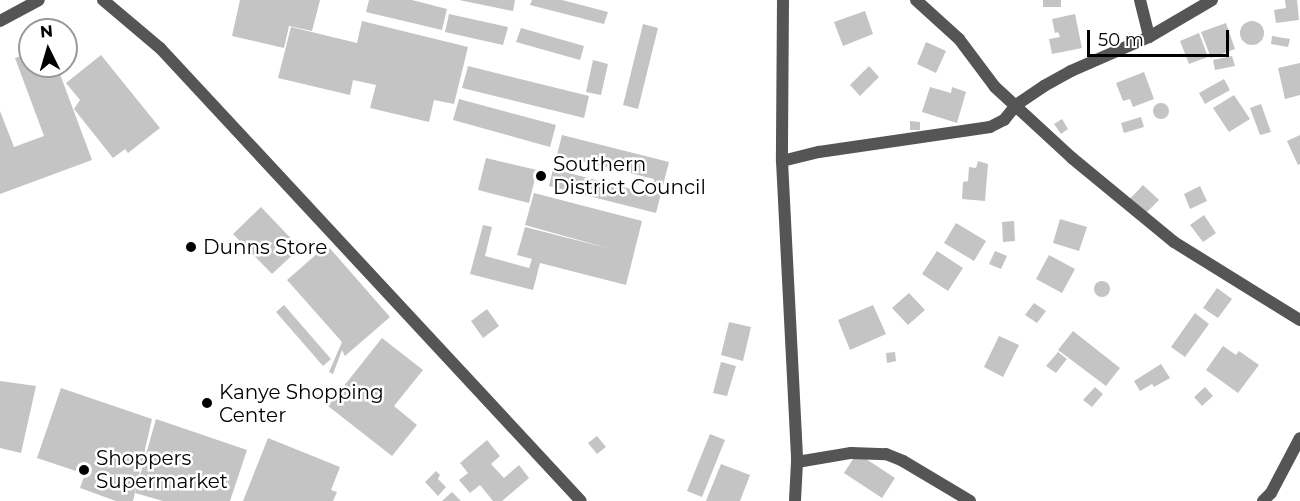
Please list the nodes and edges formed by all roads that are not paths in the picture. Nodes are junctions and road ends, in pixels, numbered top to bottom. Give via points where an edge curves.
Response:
1 (39, 0) edge
2 (103, 0) edge
3 (783, 0) edge
4 (916, 0) edge
5 (1140, 0) edge
6 (1212, 0) edge
7 (0, 21) edge
8 (1149, 37) junction
9 (1016, 105) junction
10 (782, 161) junction
11 (1300, 320) edge
12 (1300, 438) edge
13 (797, 462) junction
14 (581, 501) edge
15 (795, 501) edge
16 (970, 501) edge
17 (1263, 501) edge

1 - 7 street
2 - 14 street via 160,48
3 - 10 street
4 - 9 street via 959,39 995,87
5 - 8 street
6 - 8 street
8 - 9 street via 1071,71
9 - 10 street via 1004,120 990,127
9 - 11 street via 1072,158 1174,242
10 - 13 street
12 - 17 street
13 - 15 street
13 - 16 street via 851,453 886,454

